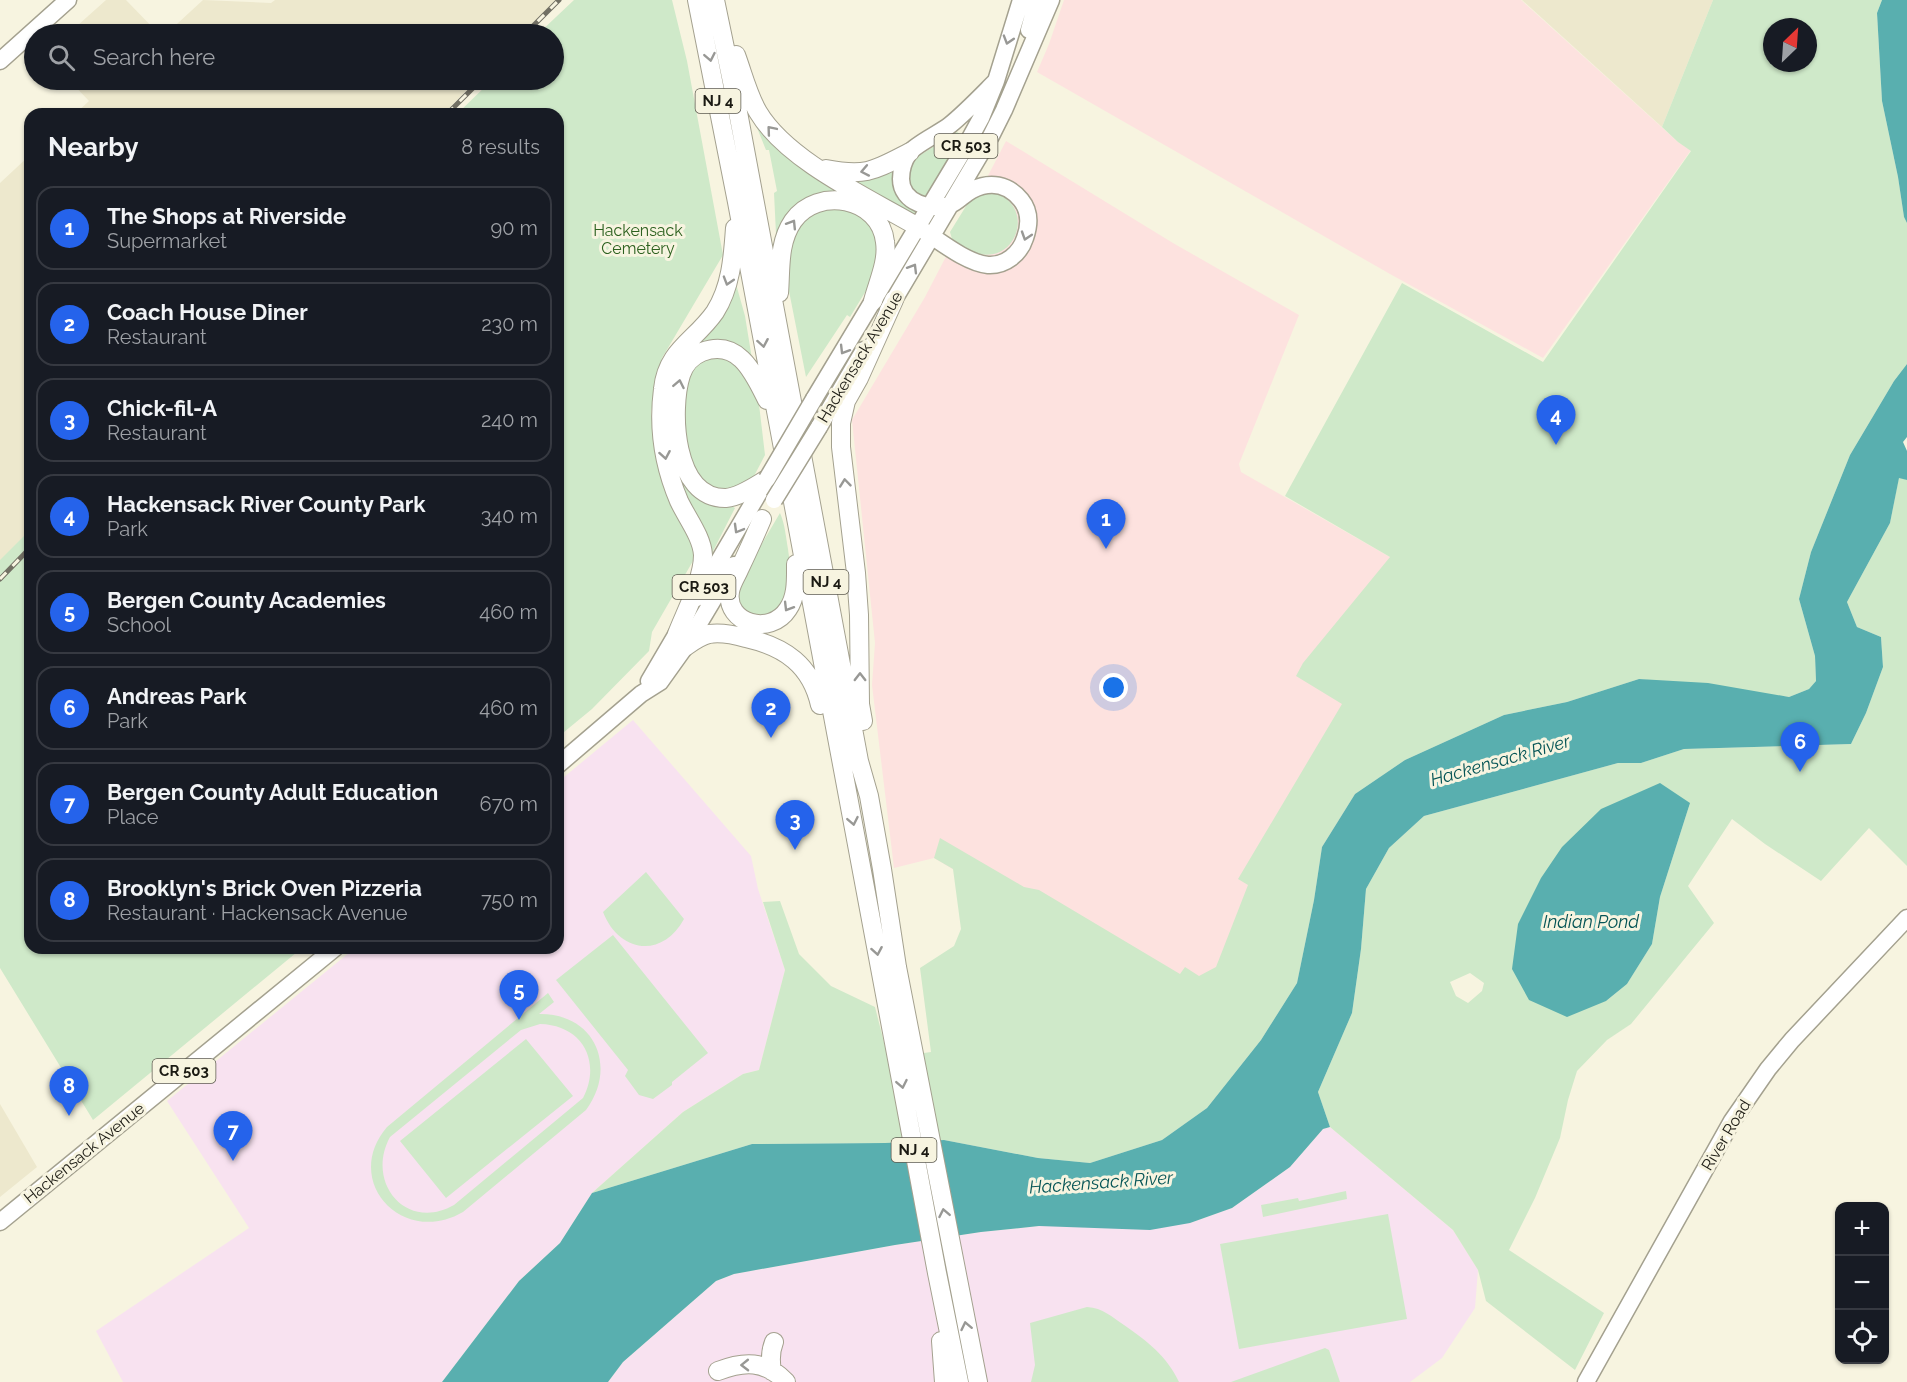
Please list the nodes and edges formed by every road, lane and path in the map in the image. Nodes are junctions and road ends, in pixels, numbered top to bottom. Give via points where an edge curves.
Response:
1 (68, 0) edge
2 (697, 0) edge
3 (716, 0) edge
4 (1021, 0) edge
5 (1037, 0) edge
6 (1051, 0) edge
7 (41, 24) edge
8 (24, 39) edge
9 (0, 61) edge
10 (1016, 80) junction
11 (996, 81) junction
12 (909, 152) junction
13 (816, 167) junction
14 (737, 202) junction
15 (951, 205) junction
16 (930, 208) junction
17 (925, 231) junction
18 (894, 300) junction
19 (873, 301) junction
20 (778, 322) junction
21 (777, 421) junction
22 (767, 479) junction
23 (762, 519) junction
24 (797, 529) junction
25 (681, 640) junction
26 (564, 760) edge
27 (842, 763) junction
28 (869, 796) junction
29 (1907, 918) edge
30 (328, 954) edge
31 (0, 1222) edge
32 (946, 1272) junction
33 (774, 1342) dead end
34 (718, 1371) dead end
35 (779, 1376) edge
36 (944, 1382) edge
37 (959, 1382) edge
38 (978, 1382) edge
39 (1586, 1382) edge

1 - 7 main road
2 -> 14 highway, NJ 4
13 -> 3 highway via 780,140 753,103
3 - 20 highway, NJ 4
4 -> 11 main road, Hackensack Avenue / CR 503
5 - 10 main road
6 - 10 main road, Hackensack Avenue / CR 503
8 - 9 main road
10 - 15 main road, Hackensack Avenue / CR 503 via 991,136
11 - 12 main road via 949,126
11 - 16 main road, Hackensack Avenue / CR 503 via 981,118
12 -> 13 highway via 861,173
12 - 16 main road via 902,166 901,183 913,200
13 - 17 highway
14 -> 21 highway, NJ 4
14 -> 25 highway via 733,263 724,293 716,311 672,358 663,387 661,422 667,464 703,557
15 - 16 main road
15 - 17 main road, Hackensack Avenue / CR 503
15 -> 17 main road via 989,184 1006,188 1019,197 1029,217 1022,246 1000,264 981,264
16 - 17 main road, Hackensack Avenue / CR 503
18 -> 17 main road, Hackensack Avenue / CR 503
17 - 19 main road, Hackensack Avenue / CR 503
18 - 23 main road, Hackensack Avenue / CR 503, bridge
28 -> 18 highway via 874,784 860,704 859,615 841,423 846,401
20 -> 19 highway via 785,237 798,215 820,202 851,202 880,225 885,252
19 -> 22 main road, Hackensack Avenue / CR 503, bridge
20 - 28 highway, NJ 4 via 859,761
22 -> 21 highway via 726,498 712,495 694,481 683,465 677,440 676,401 683,369 690,359 704,351 718,348 735,353 758,381
21 - 24 highway, NJ 4
22 -> 25 main road, Hackensack Avenue / CR 503
24 -> 23 highway via 796,587 789,609 772,623 755,625 737,614 730,592
23 - 25 main road, Hackensack Avenue / CR 503
24 - 27 highway, NJ 4
25 - 26 main road, Hackensack Avenue / CR 503 via 641,694
25 - 27 highway via 725,634 759,641 790,656 814,684
27 -> 32 highway, NJ 4 via 891,1026
32 -> 28 highway, NJ 4
29 - 39 main road, River Road via 1792,1040 1754,1088
30 - 31 main road, Hackensack Avenue / CR 503
32 - 36 highway
32 - 37 highway, NJ 4
38 -> 32 highway, NJ 4
33 - 35 highway via 770,1362
35 -> 34 highway via 752,1363

